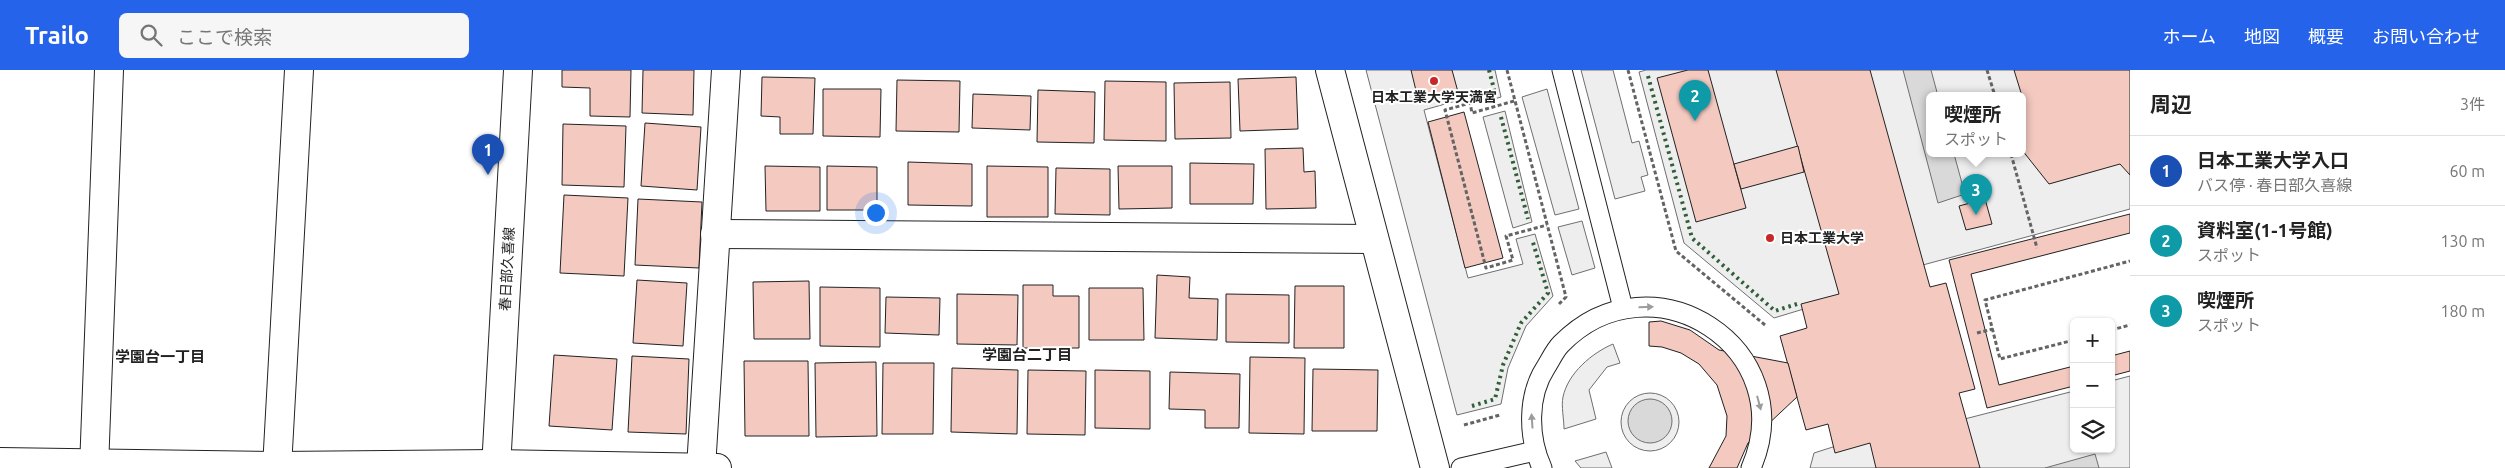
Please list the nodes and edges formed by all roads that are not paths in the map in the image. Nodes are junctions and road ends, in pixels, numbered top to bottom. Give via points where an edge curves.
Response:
1 (109, 70) edge
2 (299, 70) edge
3 (518, 70) edge
4 (726, 70) edge
5 (1330, 70) edge
6 (1562, 70) edge
7 (716, 234) junction
8 (1374, 239) junction
9 (1623, 308) junction
10 (1760, 431) junction
11 (1534, 451) junction
12 (0, 462) edge
13 (94, 466) edge
14 (496, 466) edge
15 (277, 467) edge
16 (701, 468) edge
17 (718, 468) edge
18 (1435, 468) edge
19 (1461, 468) edge
20 (1542, 468) edge
21 (1751, 468) edge
22 (1764, 468) edge

1 - 13 street
2 - 15 street
3 - 14 street, 春日部久喜線
4 - 7 street
5 - 8 street
6 - 9 lane
7 - 8 street
7 - 16 street
8 - 18 street
9 -> 10 lane via 1662,307 1699,318 1730,342 1752,374 1762,412
11 -> 9 lane via 1531,413 1540,377 1560,345 1588,321
10 - 21 lane via 1758,451
10 - 22 lane
11 - 19 lane
11 - 20 lane
12 - 13 street
13 - 15 street
14 - 15 street
14 - 16 street
16 - 17 street

